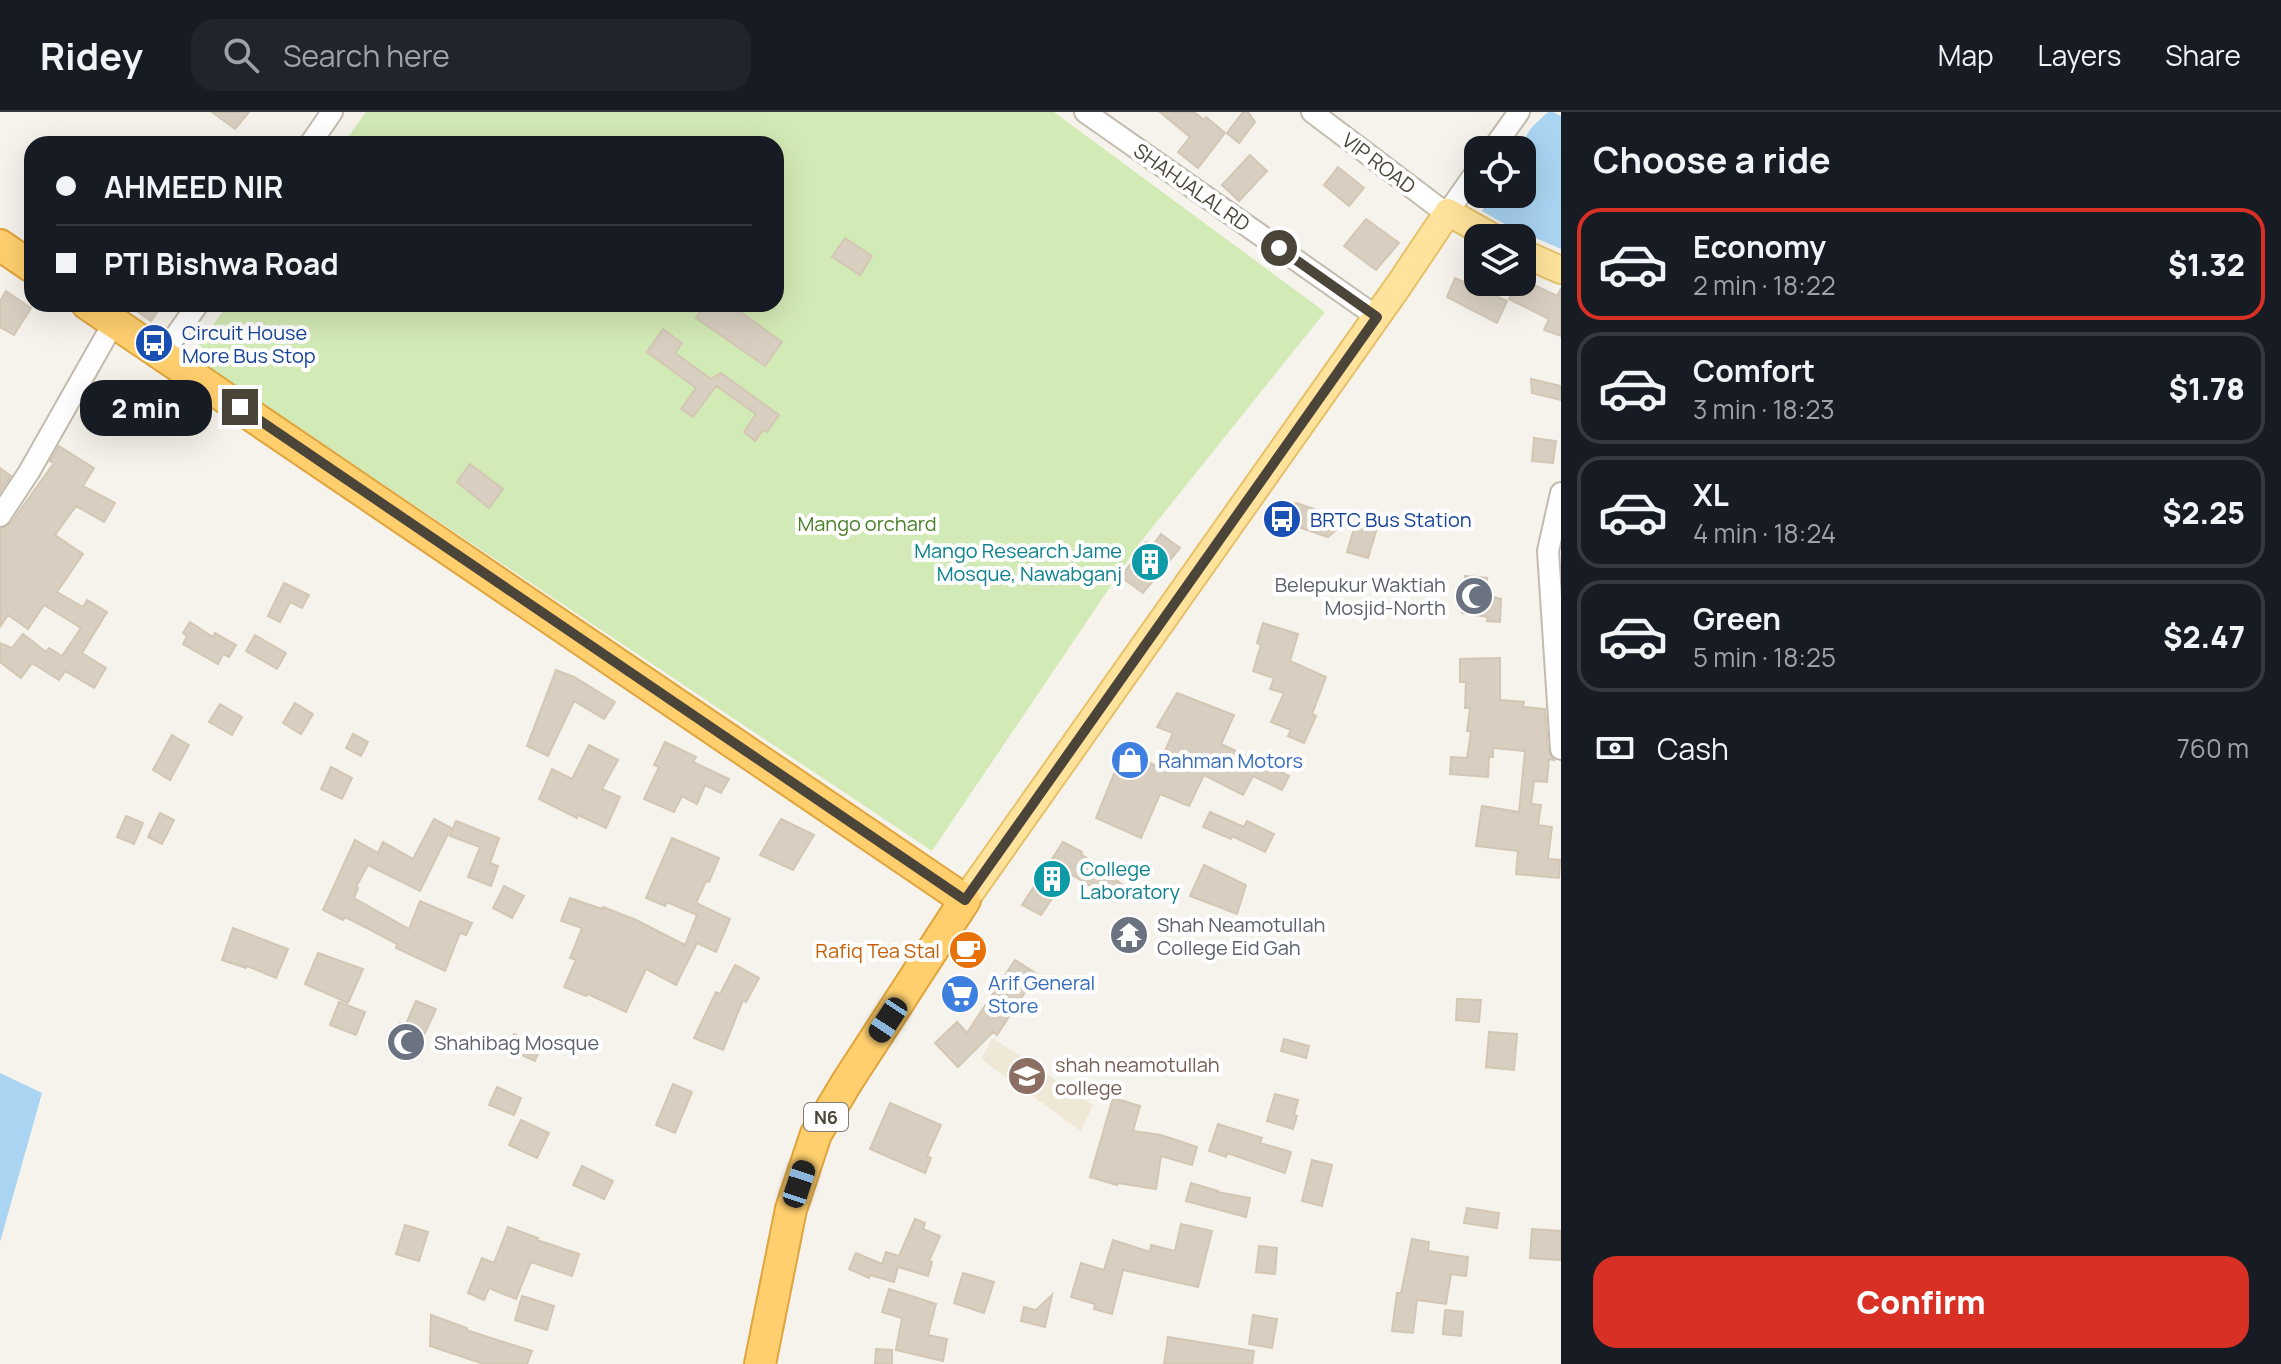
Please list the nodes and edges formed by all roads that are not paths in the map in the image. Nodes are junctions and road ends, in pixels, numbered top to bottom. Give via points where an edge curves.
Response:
1 (332, 112) edge
2 (1085, 112) edge
3 (1312, 112) edge
4 (1519, 112) edge
5 (316, 136) edge
6 (1502, 136) edge
7 (1464, 189) edge
8 (1448, 212) junction
9 (1469, 224) edge
10 (0, 245) edge
11 (1536, 259) edge
12 (24, 262) edge
13 (1561, 270) edge
14 (99, 312) edge
15 (192, 312) edge
16 (1377, 317) junction
17 (114, 322) junction
18 (162, 355) junction
19 (1561, 493) edge
20 (0, 516) edge
21 (1561, 749) edge
22 (965, 900) junction
23 (760, 1364) edge

1 - 5 street
2 - 16 street, SHAHJALAL RD
3 - 8 street, VIP ROAD
4 - 6 street
7 - 8 street
8 - 9 main road
8 - 16 main road
10 - 12 highway
11 - 13 main road
14 - 17 highway
15 - 18 street
16 - 22 main road
17 - 18 highway
17 - 20 street
18 - 22 highway
19 - 21 street via 1548,551
22 - 23 highway, N6 via 816,1134 791,1209

